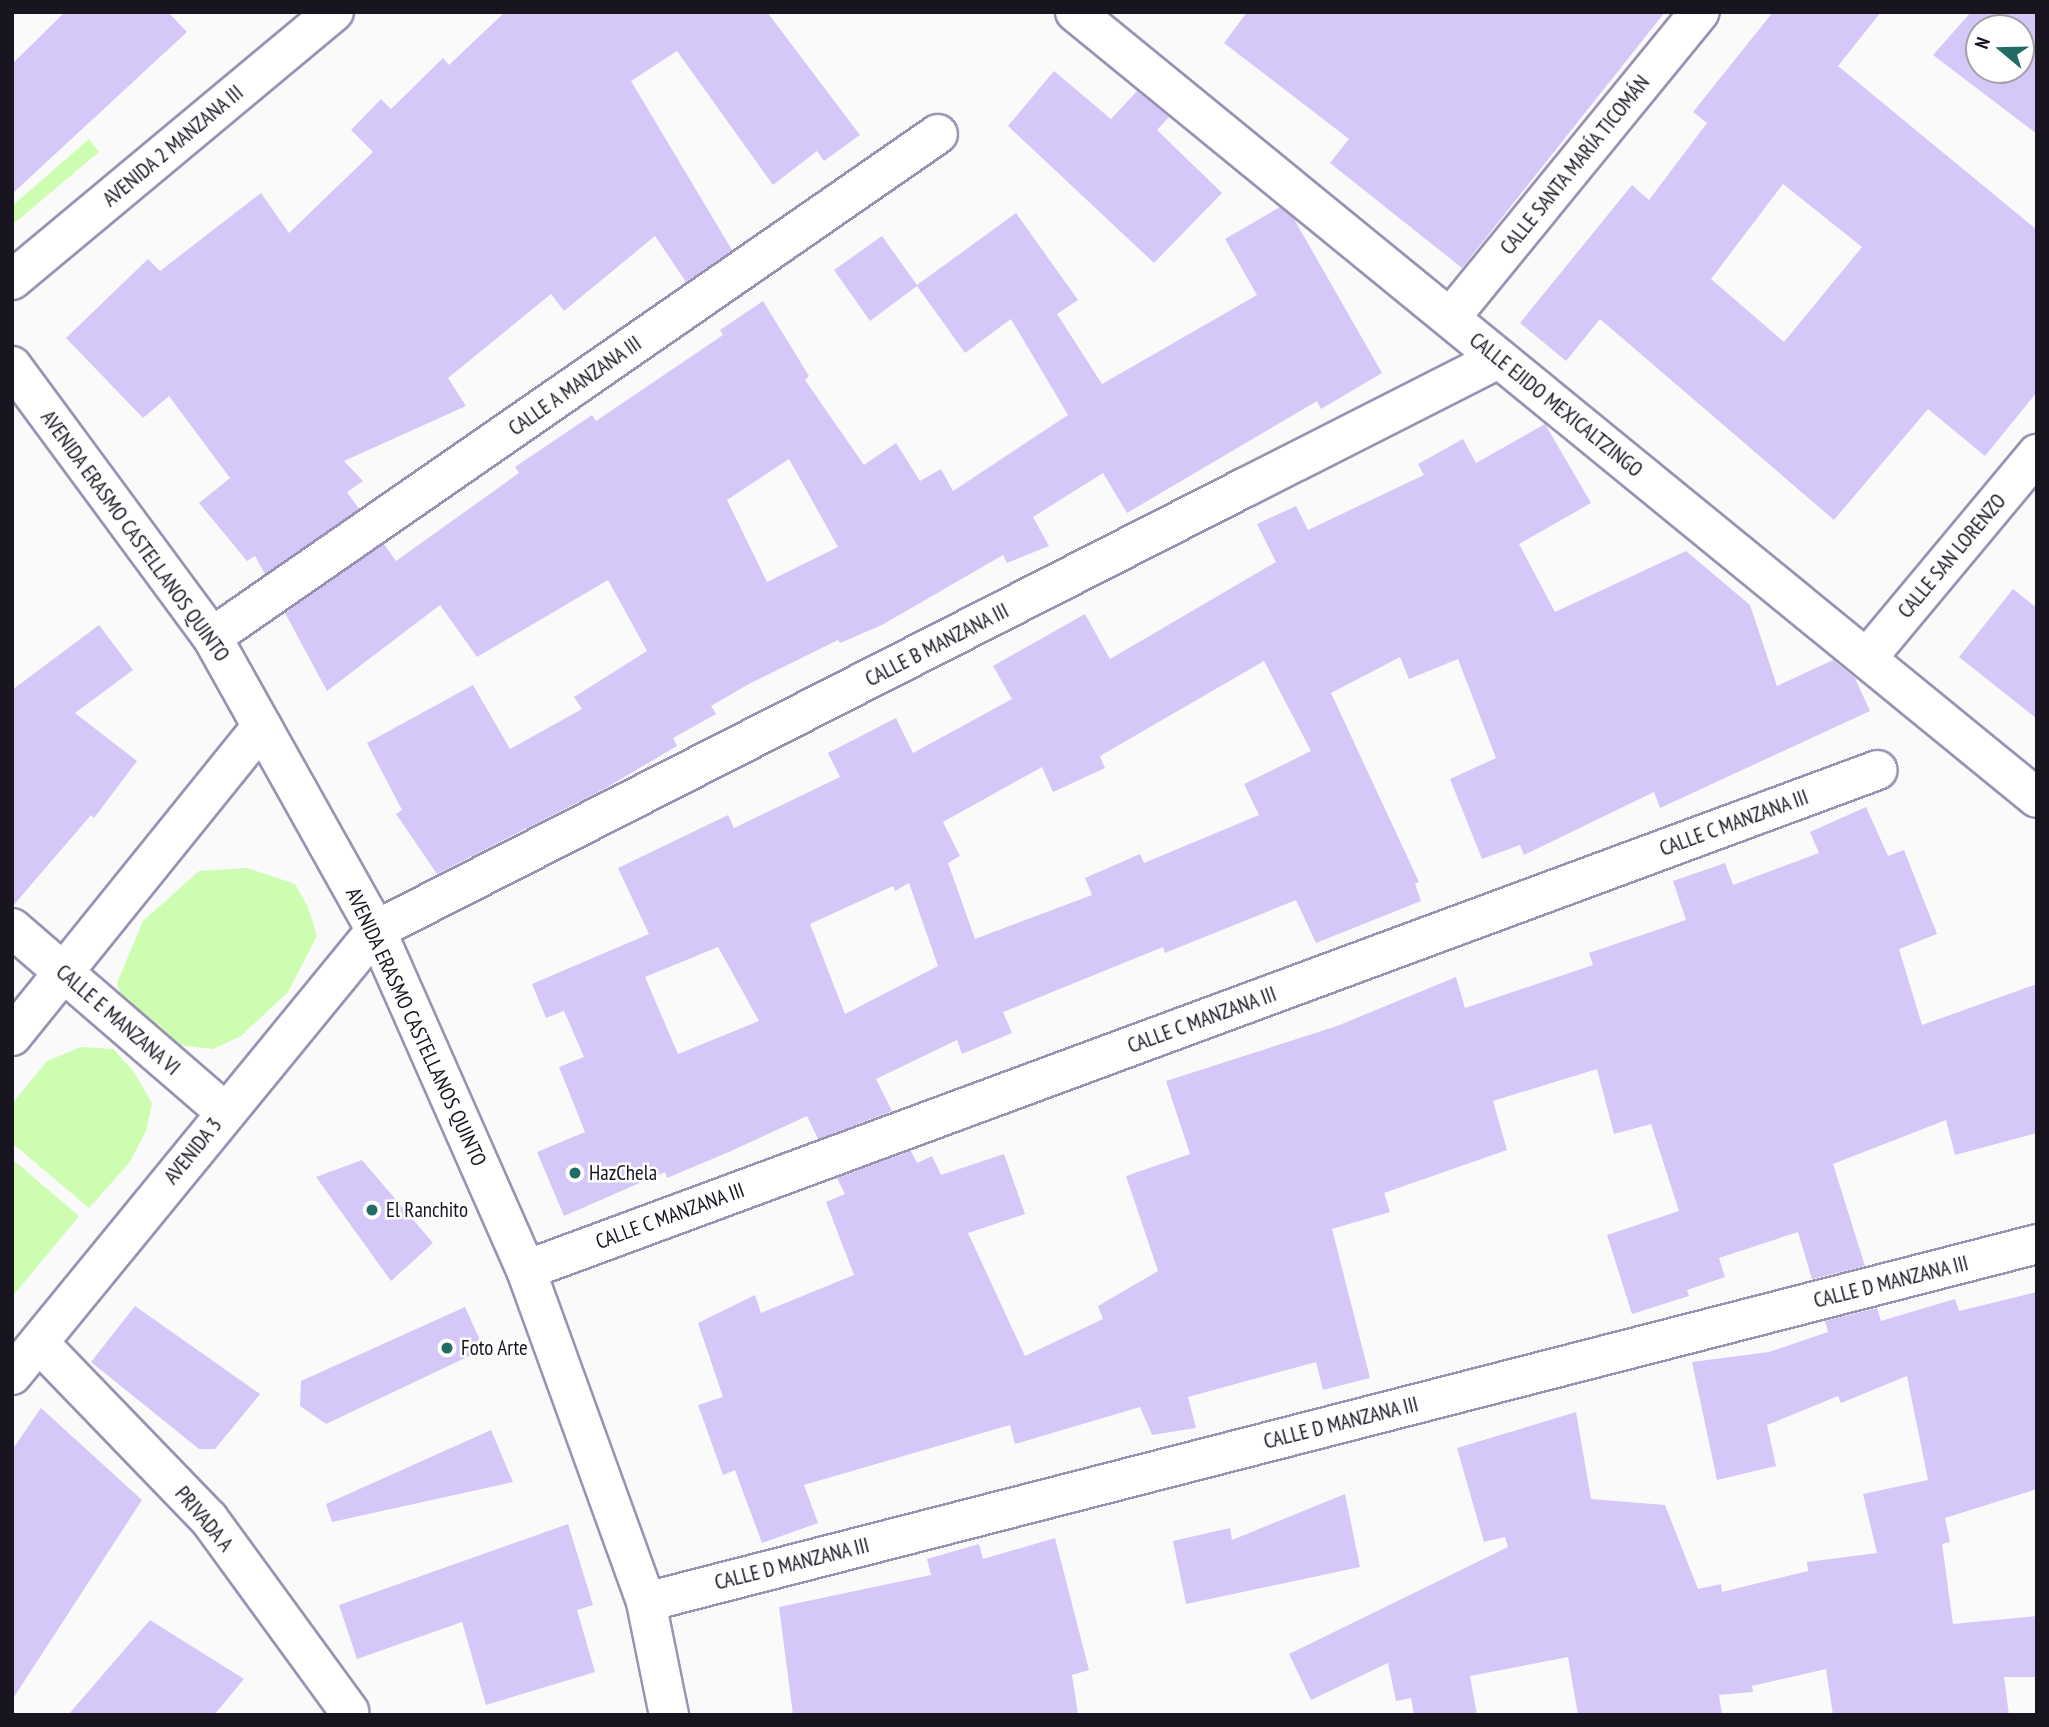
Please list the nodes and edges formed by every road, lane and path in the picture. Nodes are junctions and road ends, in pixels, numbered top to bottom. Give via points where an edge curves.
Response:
1 (334, 12) edge
2 (1075, 12) edge
3 (1700, 12) edge
4 (938, 135) dead end
5 (12, 280) edge
6 (1450, 318) junction
7 (1498, 359) junction
8 (12, 366) edge
9 (2037, 454) edge
10 (212, 637) junction
11 (1867, 658) junction
12 (262, 726) junction
13 (1878, 770) dead end
14 (2037, 798) edge
15 (12, 928) edge
16 (376, 930) junction
17 (63, 972) junction
18 (12, 1036) edge
19 (225, 1112) junction
20 (2037, 1244) edge
21 (526, 1270) junction
22 (39, 1343) junction
23 (12, 1375) edge
24 (646, 1602) junction
25 (349, 1711) dead end
26 (669, 1715) edge

1 - 5 street, AVENIDA 2 MANZANA III
2 - 6 street, CALLE EJIDO MEXICALTZINGO
3 - 6 street, CALLE SANTA MARÍA TICOMÁN
4 - 10 street, CALLE A MANZANA III
6 - 7 street, CALLE EJIDO MEXICALTZINGO
7 - 11 street, CALLE EJIDO MEXICALTZINGO
7 - 16 street, CALLE B MANZANA III
8 - 10 street, AVENIDA ERASMO CASTELLANOS QUINTO
9 - 11 street, CALLE SAN LORENZO
10 - 12 street, AVENIDA ERASMO CASTELLANOS QUINTO
11 - 14 street, CALLE EJIDO MEXICALTZINGO via 1959,739
12 - 16 street, AVENIDA ERASMO CASTELLANOS QUINTO
12 - 17 street
13 - 21 street, CALLE C MANZANA III
15 - 17 street, CALLE E MANZANA VI
16 - 19 street, AVENIDA 3
16 - 21 street, AVENIDA ERASMO CASTELLANOS QUINTO
17 - 18 street
17 - 19 street, CALLE E MANZANA VI
19 - 22 street, AVENIDA 3
20 - 24 street, CALLE D MANZANA III
21 - 24 street, AVENIDA ERASMO CASTELLANOS QUINTO
22 - 23 street, AVENIDA 3
22 - 25 street, PRIVADA A via 209,1520
24 - 26 street, AVENIDA ERASMO CASTELLANOS QUINTO

